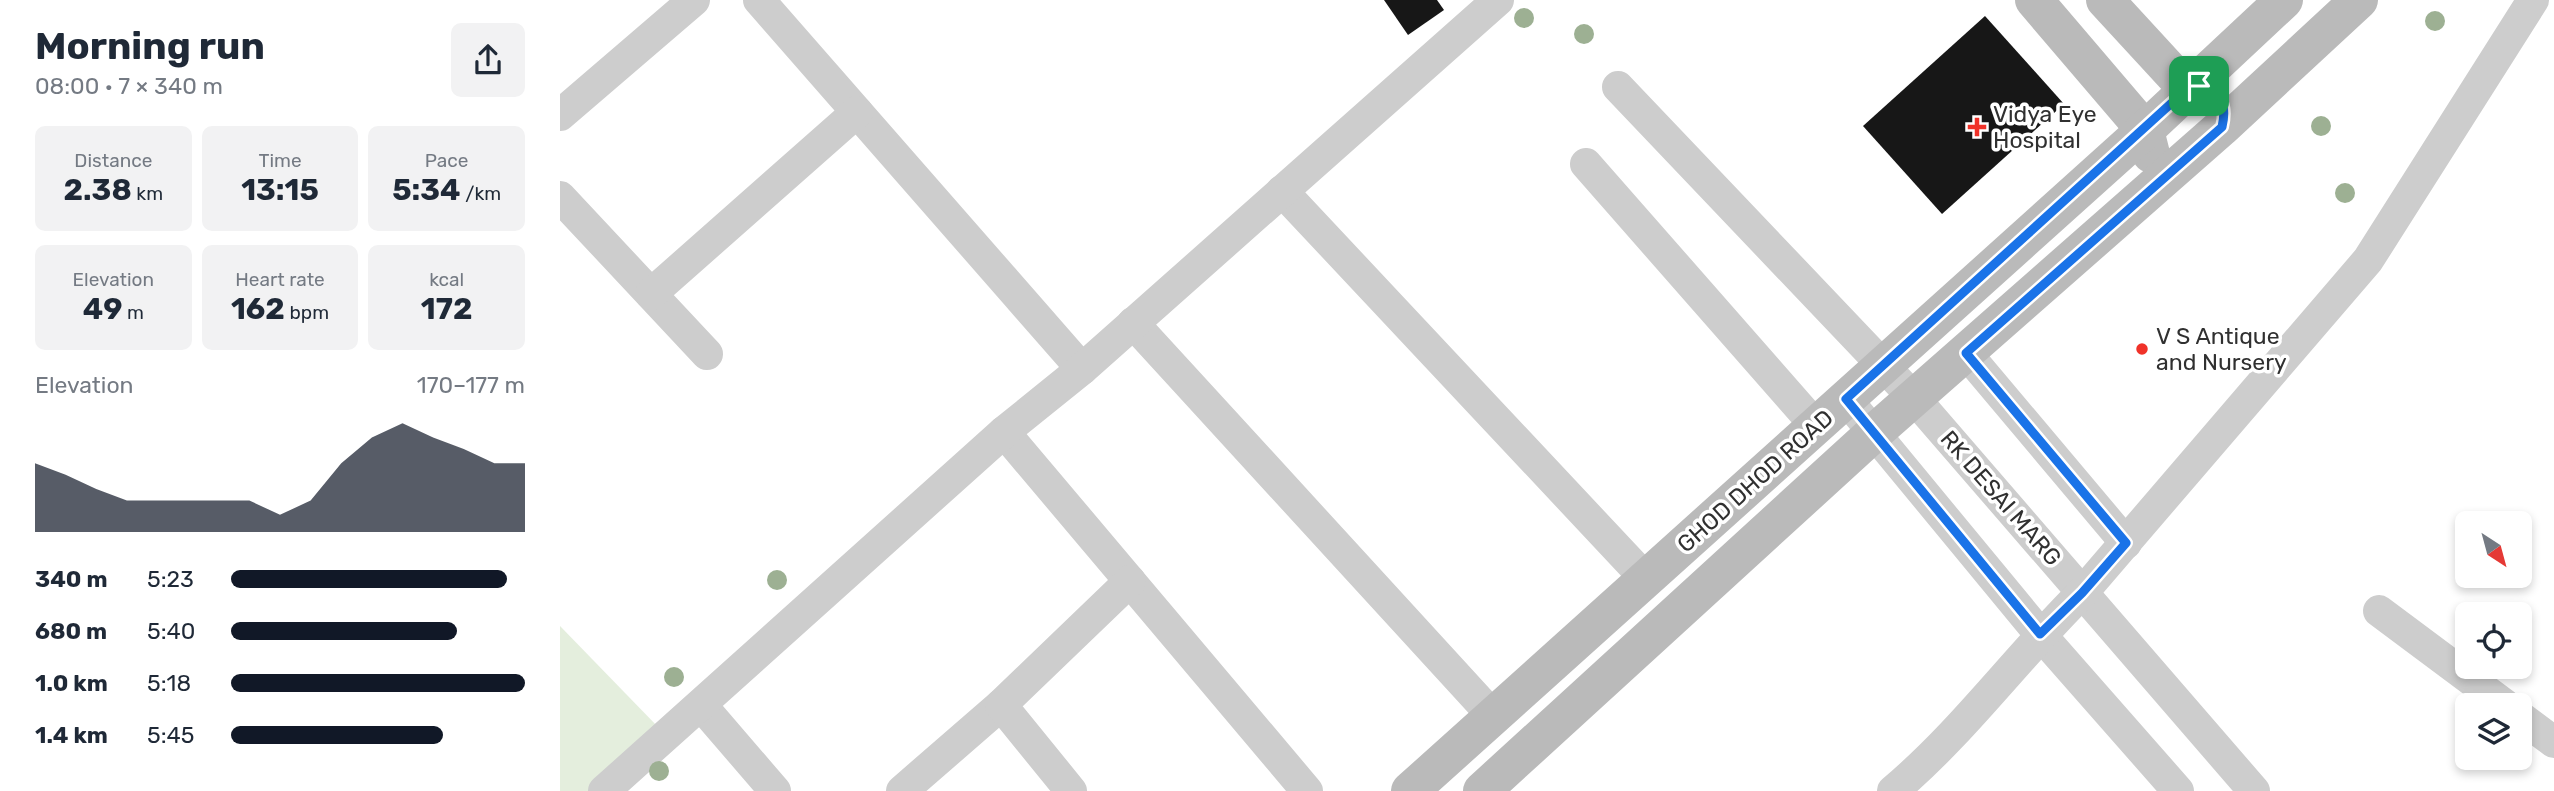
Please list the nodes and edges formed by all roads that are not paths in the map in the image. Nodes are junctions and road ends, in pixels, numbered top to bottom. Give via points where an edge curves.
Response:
1 (694, 0) edge
2 (759, 0) edge
3 (1498, 0) edge
4 (2034, 0) edge
5 (2105, 0) edge
6 (2284, 0) edge
7 (2359, 0) edge
8 (2533, 0) edge
9 (1618, 87) dead end
10 (2187, 89) junction
11 (857, 112) junction
12 (560, 114) edge
13 (2222, 127) junction
14 (2145, 130) junction
15 (1586, 164) dead end
16 (2177, 167) junction
17 (1282, 191) junction
18 (560, 197) edge
19 (651, 295) junction
20 (1133, 323) junction
21 (1966, 353) junction
22 (707, 354) dead end
23 (1884, 365) junction
24 (1082, 369) junction
25 (1914, 398) junction
26 (1846, 399) junction
27 (1816, 426) junction
28 (1004, 432) junction
29 (1875, 432) junction
30 (2126, 543) junction
31 (1646, 579) junction
32 (1130, 581) junction
33 (2082, 593) junction
34 (2379, 611) dead end
35 (2040, 634) junction
36 (2489, 693) edge
37 (701, 705) junction
38 (1001, 705) junction
39 (1493, 716) junction
40 (2532, 726) edge
41 (2554, 742) edge
42 (604, 791) edge
43 (775, 791) edge
44 (902, 791) edge
45 (1072, 791) edge
46 (1307, 791) edge
47 (1410, 791) edge
48 (1482, 791) edge
49 (1894, 791) edge
50 (2178, 791) edge
51 (2254, 791) edge

1 - 12 street
2 - 11 street
3 - 17 street
4 - 14 main road
5 - 10 main road
6 - 10 main road, GHOD DHOD ROAD
7 - 13 main road
8 - 30 street via 2368,260
9 - 23 street, RK DESAI MARG
10 - 13 main road via 2199,86 2216,93 2225,108
10 - 14 main road, GHOD DHOD ROAD
11 - 19 street
11 - 24 street
13 - 16 main road
14 - 16 main road via 2151,156 2165,166
14 - 23 main road, GHOD DHOD ROAD
15 - 27 street
16 - 21 main road
17 - 20 street
17 - 31 street
18 - 19 street
19 - 22 street
20 - 24 street
20 - 39 street
21 - 25 main road
21 - 30 street
23 - 25 street, RK DESAI MARG
23 - 26 main road, GHOD DHOD ROAD
24 - 28 street
25 - 29 main road
25 - 33 street, RK DESAI MARG
26 - 27 main road, GHOD DHOD ROAD
26 - 29 street
27 - 31 main road, GHOD DHOD ROAD
28 - 32 street
28 - 37 street
29 - 35 street
29 - 48 main road
30 - 33 street
31 - 39 main road, GHOD DHOD ROAD
32 - 38 street
32 - 46 street
33 - 35 street
33 - 51 street, RK DESAI MARG
34 - 36 street
35 - 49 street via 1922,767
35 - 50 street
37 - 42 street
37 - 43 street
38 - 44 street
38 - 45 street
39 - 47 main road, GHOD DHOD ROAD
40 - 41 street

